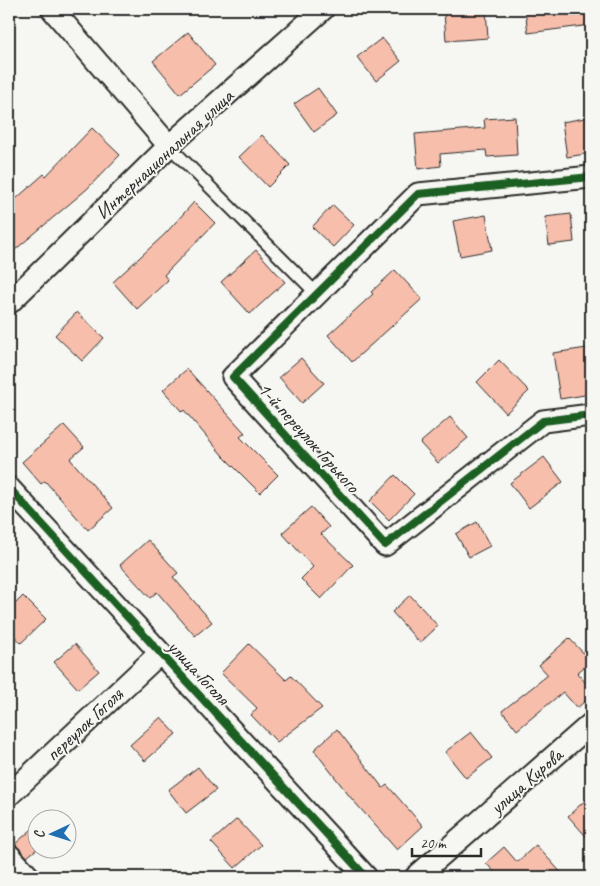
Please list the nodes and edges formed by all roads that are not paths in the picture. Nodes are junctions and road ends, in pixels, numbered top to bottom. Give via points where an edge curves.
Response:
1 (52, 9) edge
2 (323, 9) edge
3 (170, 146) junction
4 (591, 177) edge
5 (316, 293) junction
6 (9, 303) edge
7 (591, 415) edge
8 (9, 488) edge
9 (160, 653) junction
10 (591, 724) edge
11 (9, 795) edge
12 (9, 855) edge
13 (29, 877) edge
14 (366, 877) edge
15 (416, 877) edge

1 - 3 street
2 - 3 street, Интернациональная улица
3 - 5 lane
3 - 6 street, Интернациональная улица
4 - 5 street, 1-й переулок Горького via 418,194
5 - 7 street, 1-й переулок Горького via 232,377 385,545 543,421
8 - 9 street, улица Гоголя
9 - 11 street, переулок Гоголя
9 - 14 street, улица Гоголя
10 - 15 street, улица Кирова
12 - 13 street

